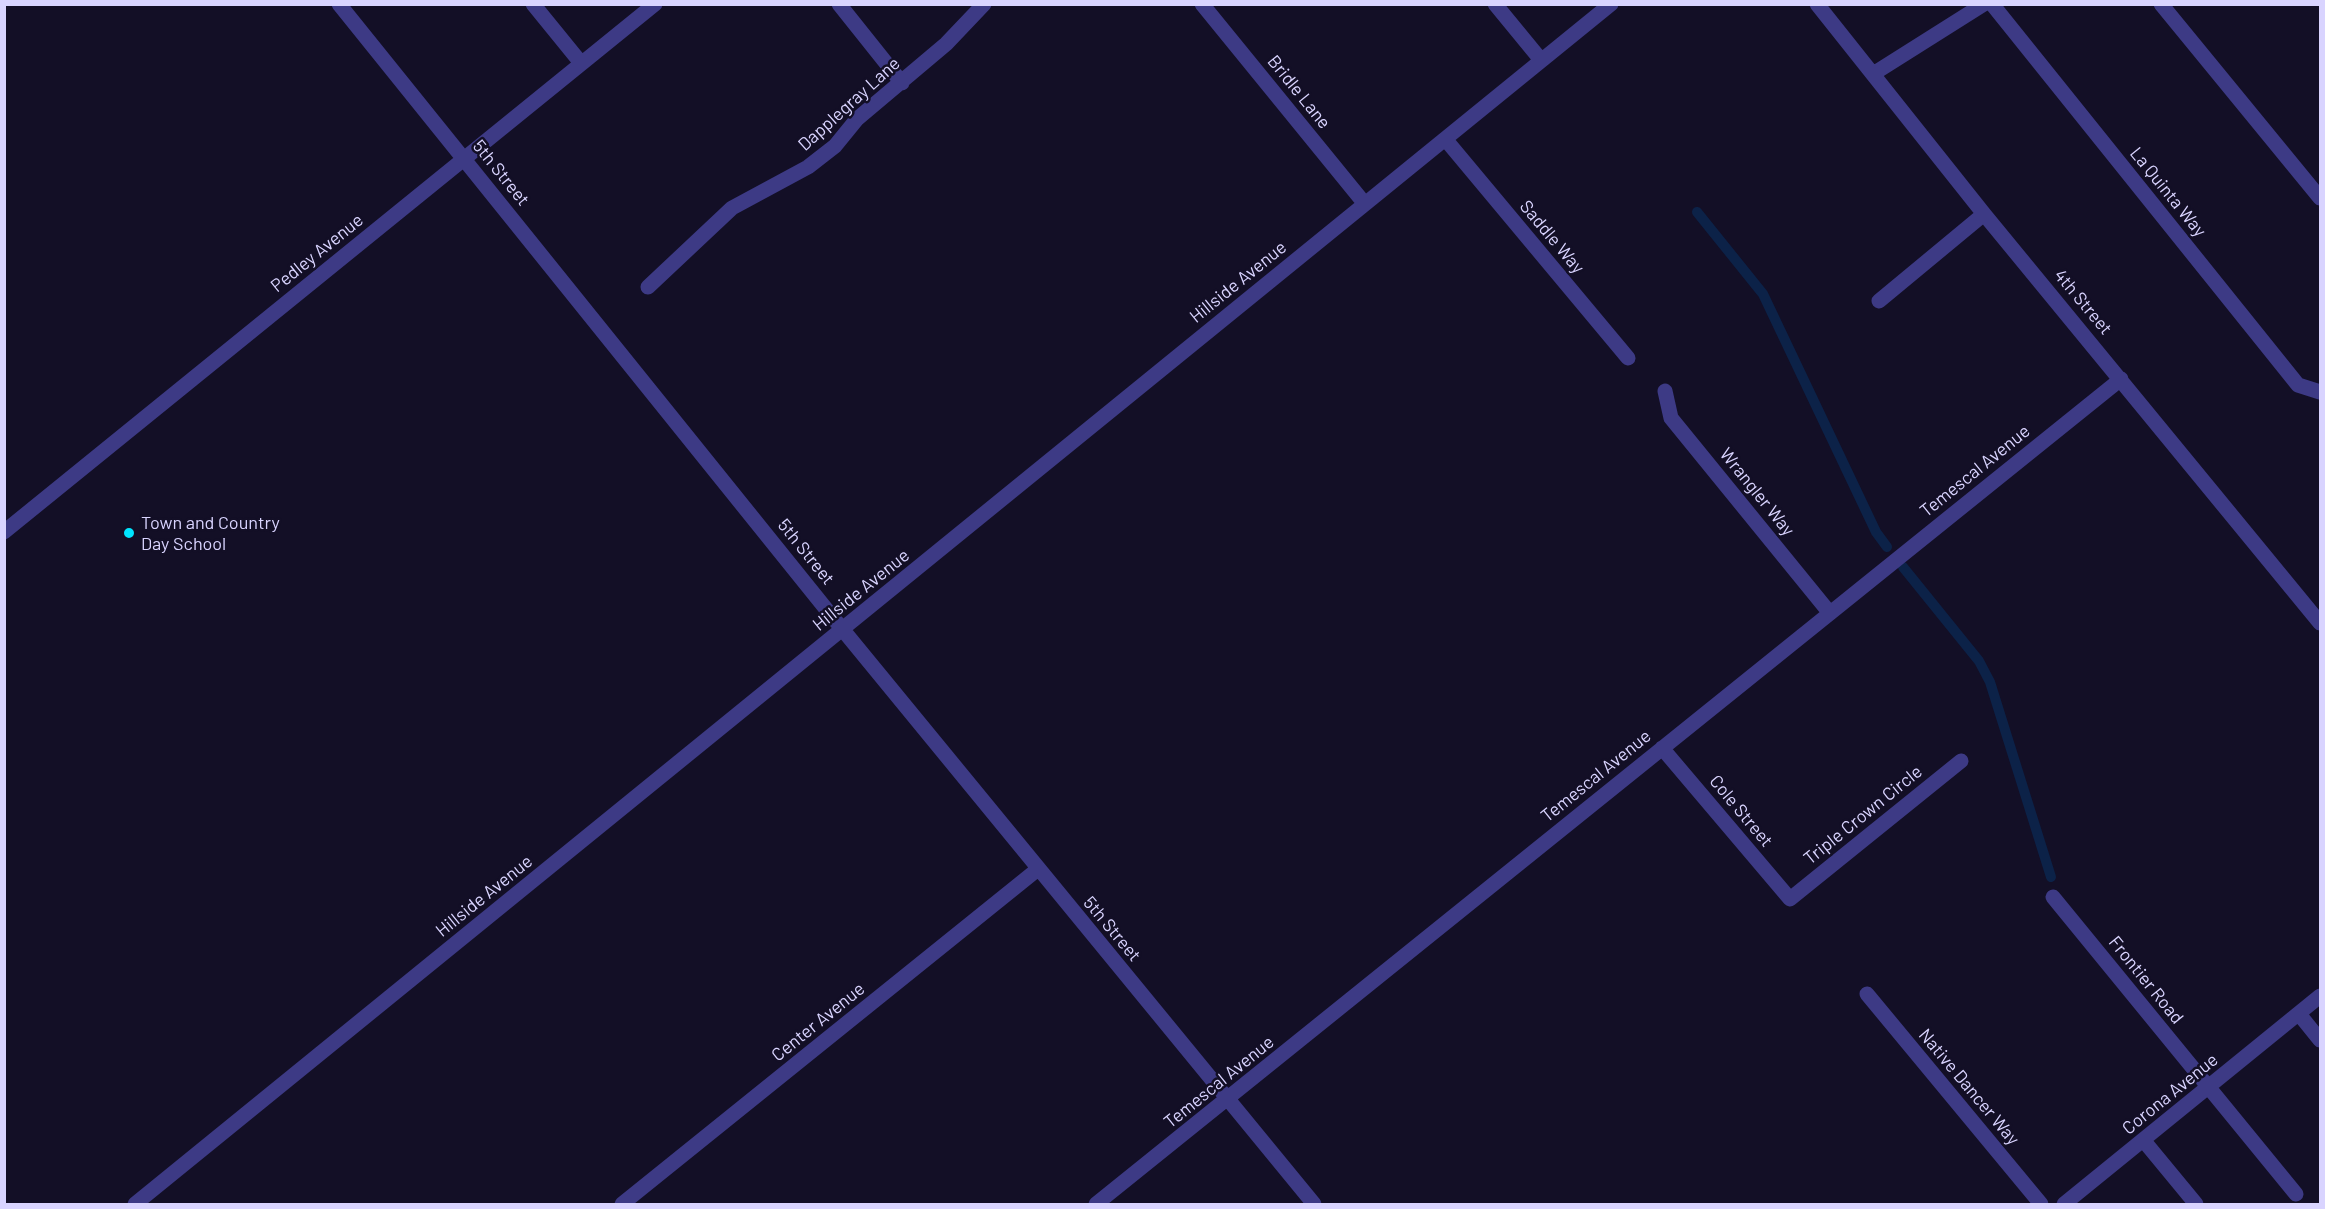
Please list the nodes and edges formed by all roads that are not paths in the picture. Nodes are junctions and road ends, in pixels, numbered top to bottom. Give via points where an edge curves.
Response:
1 (339, 4) edge
2 (533, 4) edge
3 (655, 4) edge
4 (839, 4) edge
5 (984, 4) edge
6 (1202, 4) edge
7 (1495, 4) edge
8 (1611, 4) edge
9 (1817, 4) edge
10 (1984, 4) edge
11 (1992, 4) edge
12 (2161, 4) edge
13 (1541, 60) junction
14 (581, 63) junction
15 (1873, 74) junction
16 (902, 83) junction
17 (1446, 140) junction
18 (465, 159) junction
19 (2320, 198) edge
20 (1365, 204) junction
21 (1984, 214) junction
22 (648, 287) dead end
23 (1879, 301) dead end
24 (1628, 358) dead end
25 (2121, 379) junction
26 (1665, 392) dead end
27 (2320, 392) edge
28 (4, 532) edge
29 (1829, 612) junction
30 (2318, 615) edge
31 (843, 630) junction
32 (1662, 748) junction
33 (1961, 761) dead end
34 (1038, 869) junction
35 (2053, 897) dead end
36 (1790, 899) joint
37 (1868, 994) dead end
38 (2320, 996) edge
39 (2299, 1014) junction
40 (2320, 1041) edge
41 (2209, 1088) junction
42 (1229, 1100) junction
43 (2144, 1141) junction
44 (2296, 1194) dead end
45 (135, 1204) edge
46 (622, 1204) edge
47 (1096, 1204) edge
48 (1314, 1204) edge
49 (2041, 1204) edge
50 (2064, 1204) edge
51 (2196, 1204) edge

1 - 18 street, 5th Street
2 - 14 street
3 - 14 street, Pedley Avenue
4 - 16 street
5 - 16 street, Dapplegray Lane
6 - 20 street, Bridle Lane
7 - 13 street
8 - 13 street, Hillside Avenue
9 - 15 street, 4th Street
10 - 15 street
11 - 27 street, La Quinta Way via 2298,385
12 - 19 street
13 - 17 street, Hillside Avenue
14 - 18 street, Pedley Avenue
15 - 21 street, 4th Street
16 - 22 street, Dapplegray Lane via 857,119 835,146 808,167 732,208
17 - 20 street, Hillside Avenue
17 - 24 street, Saddle Way
18 - 28 street, Pedley Avenue
18 - 31 street, 5th Street
20 - 31 street, Hillside Avenue
21 - 23 street
21 - 25 street, 4th Street
25 - 29 street, Temescal Avenue
25 - 30 street, 4th Street
26 - 29 street, Wrangler Way via 1671,418
29 - 32 street, Temescal Avenue
31 - 34 street, 5th Street
31 - 45 street, Hillside Avenue
32 - 36 street, Cole Street
32 - 42 street, Temescal Avenue
33 - 36 street, Triple Crown Circle
34 - 42 street, 5th Street
34 - 46 street, Center Avenue
35 - 41 street, Frontier Road
37 - 49 street, Native Dancer Way
38 - 39 street, Corona Avenue
39 - 40 street
39 - 41 street, Corona Avenue
41 - 43 street, Corona Avenue
41 - 44 street, Frontier Road
42 - 47 street, Temescal Avenue
42 - 48 street, 5th Street
43 - 50 street, Corona Avenue
43 - 51 street

